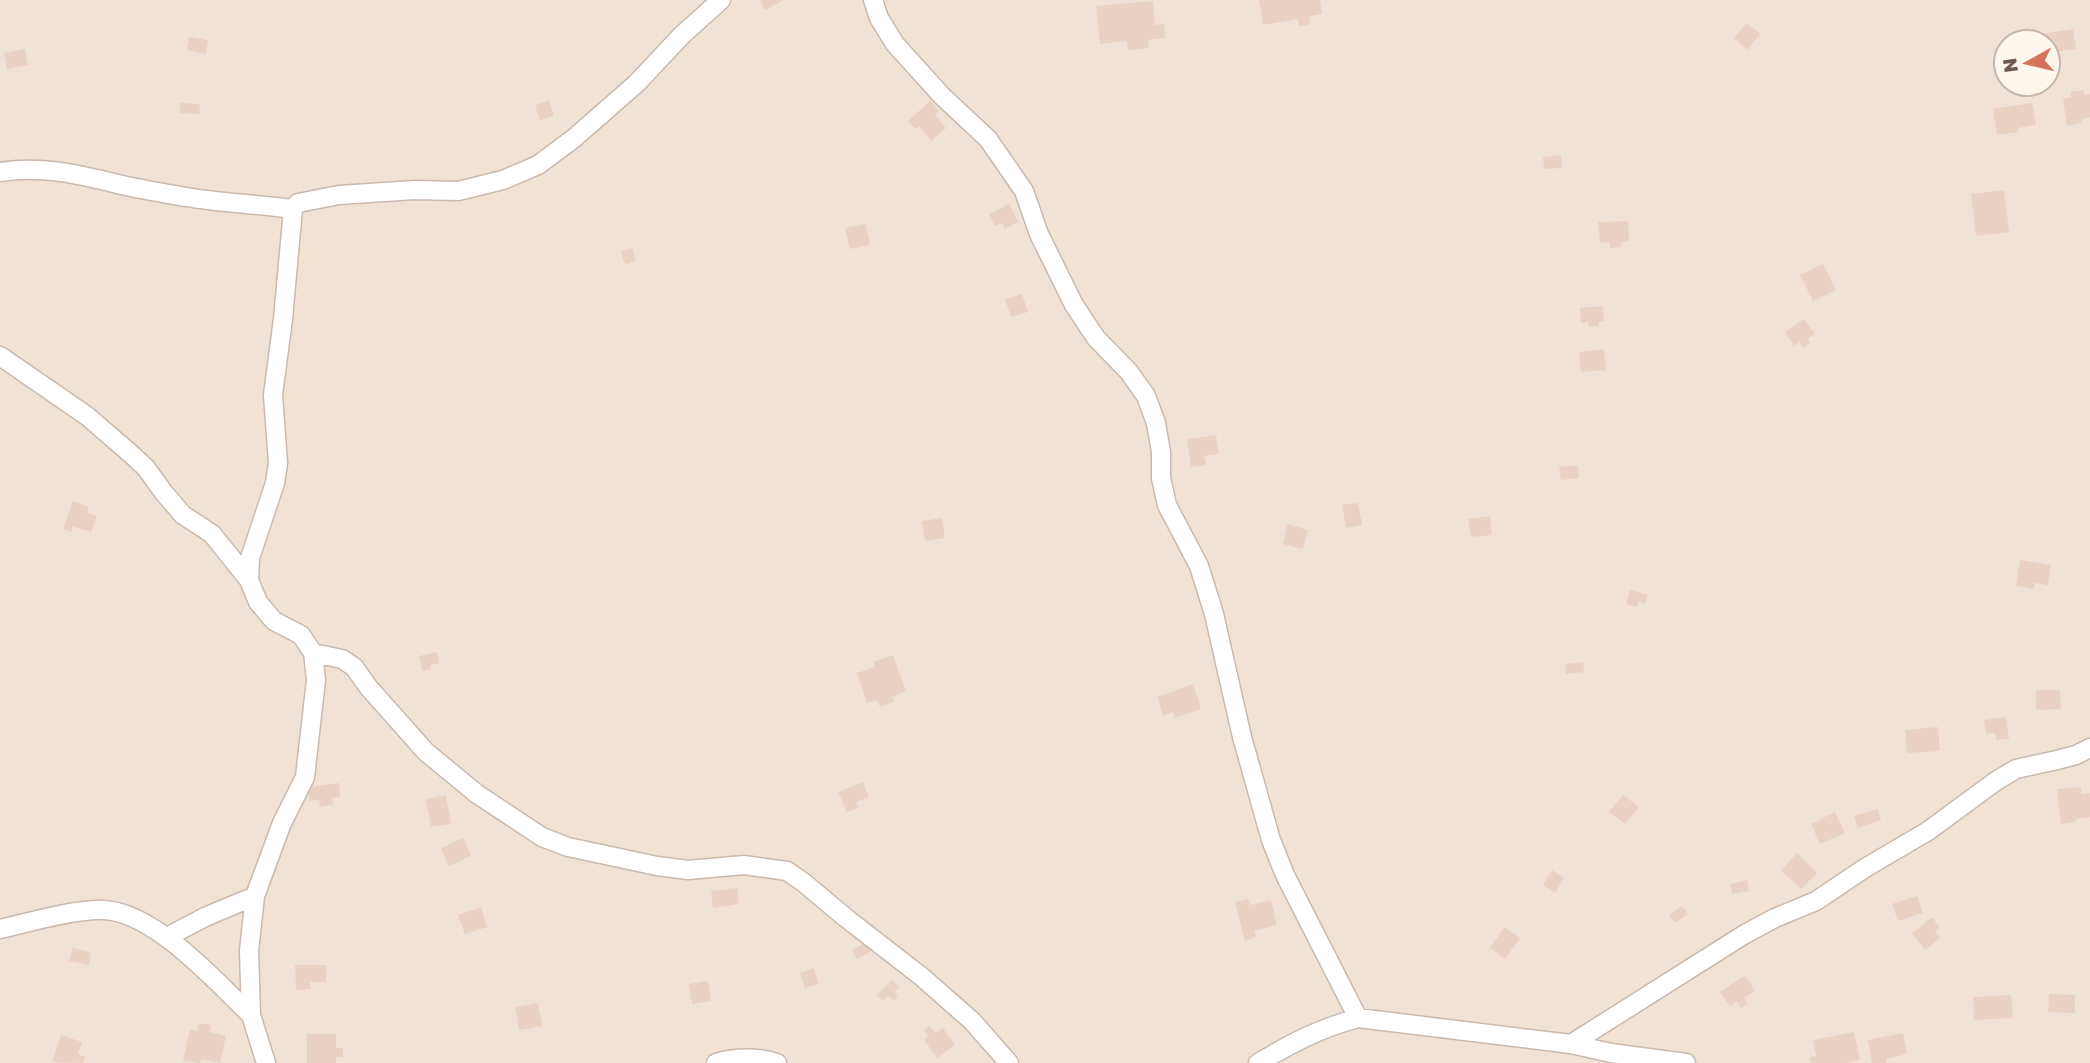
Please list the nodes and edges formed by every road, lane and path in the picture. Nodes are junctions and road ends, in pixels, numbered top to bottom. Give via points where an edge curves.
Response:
1 (721, 0) edge
2 (873, 0) edge
3 (0, 172) edge
4 (293, 209) junction
5 (0, 356) edge
6 (249, 580) junction
7 (313, 653) junction
8 (2090, 748) edge
9 (255, 895) junction
10 (0, 929) edge
11 (167, 937) junction
12 (251, 1014) junction
13 (1358, 1018) junction
14 (1570, 1044) junction
15 (266, 1063) edge
16 (716, 1063) edge
17 (778, 1063) edge
18 (1009, 1063) edge
19 (1258, 1063) edge
20 (1686, 1063) edge

1 - 4 street via 637,83 538,164 503,180 458,191 339,195 298,203
2 - 13 street via 895,44 1003,160 1024,191 1038,234 1074,305 1146,396 1156,424 1167,505 1199,566 1214,614 1271,840 1290,887
3 - 4 street via 20,169 88,175 220,203
4 - 6 street via 272,395 278,463 250,558
5 - 6 street via 87,416 131,454 183,515 212,534
6 - 7 street via 258,602 274,621 301,635
7 - 9 street via 316,680 305,777 282,822
7 - 18 street via 342,659 354,667 426,752 477,794 542,837 657,866 688,870 744,865 787,871 922,977
8 - 14 street via 2017,769 1816,901 1745,934
9 - 11 street
9 - 12 street via 249,951
10 - 11 street via 95,909 130,916
11 - 12 street
12 - 15 street
13 - 14 street
13 - 19 street via 1303,1037
14 - 20 street
16 - 17 street via 760,1059

